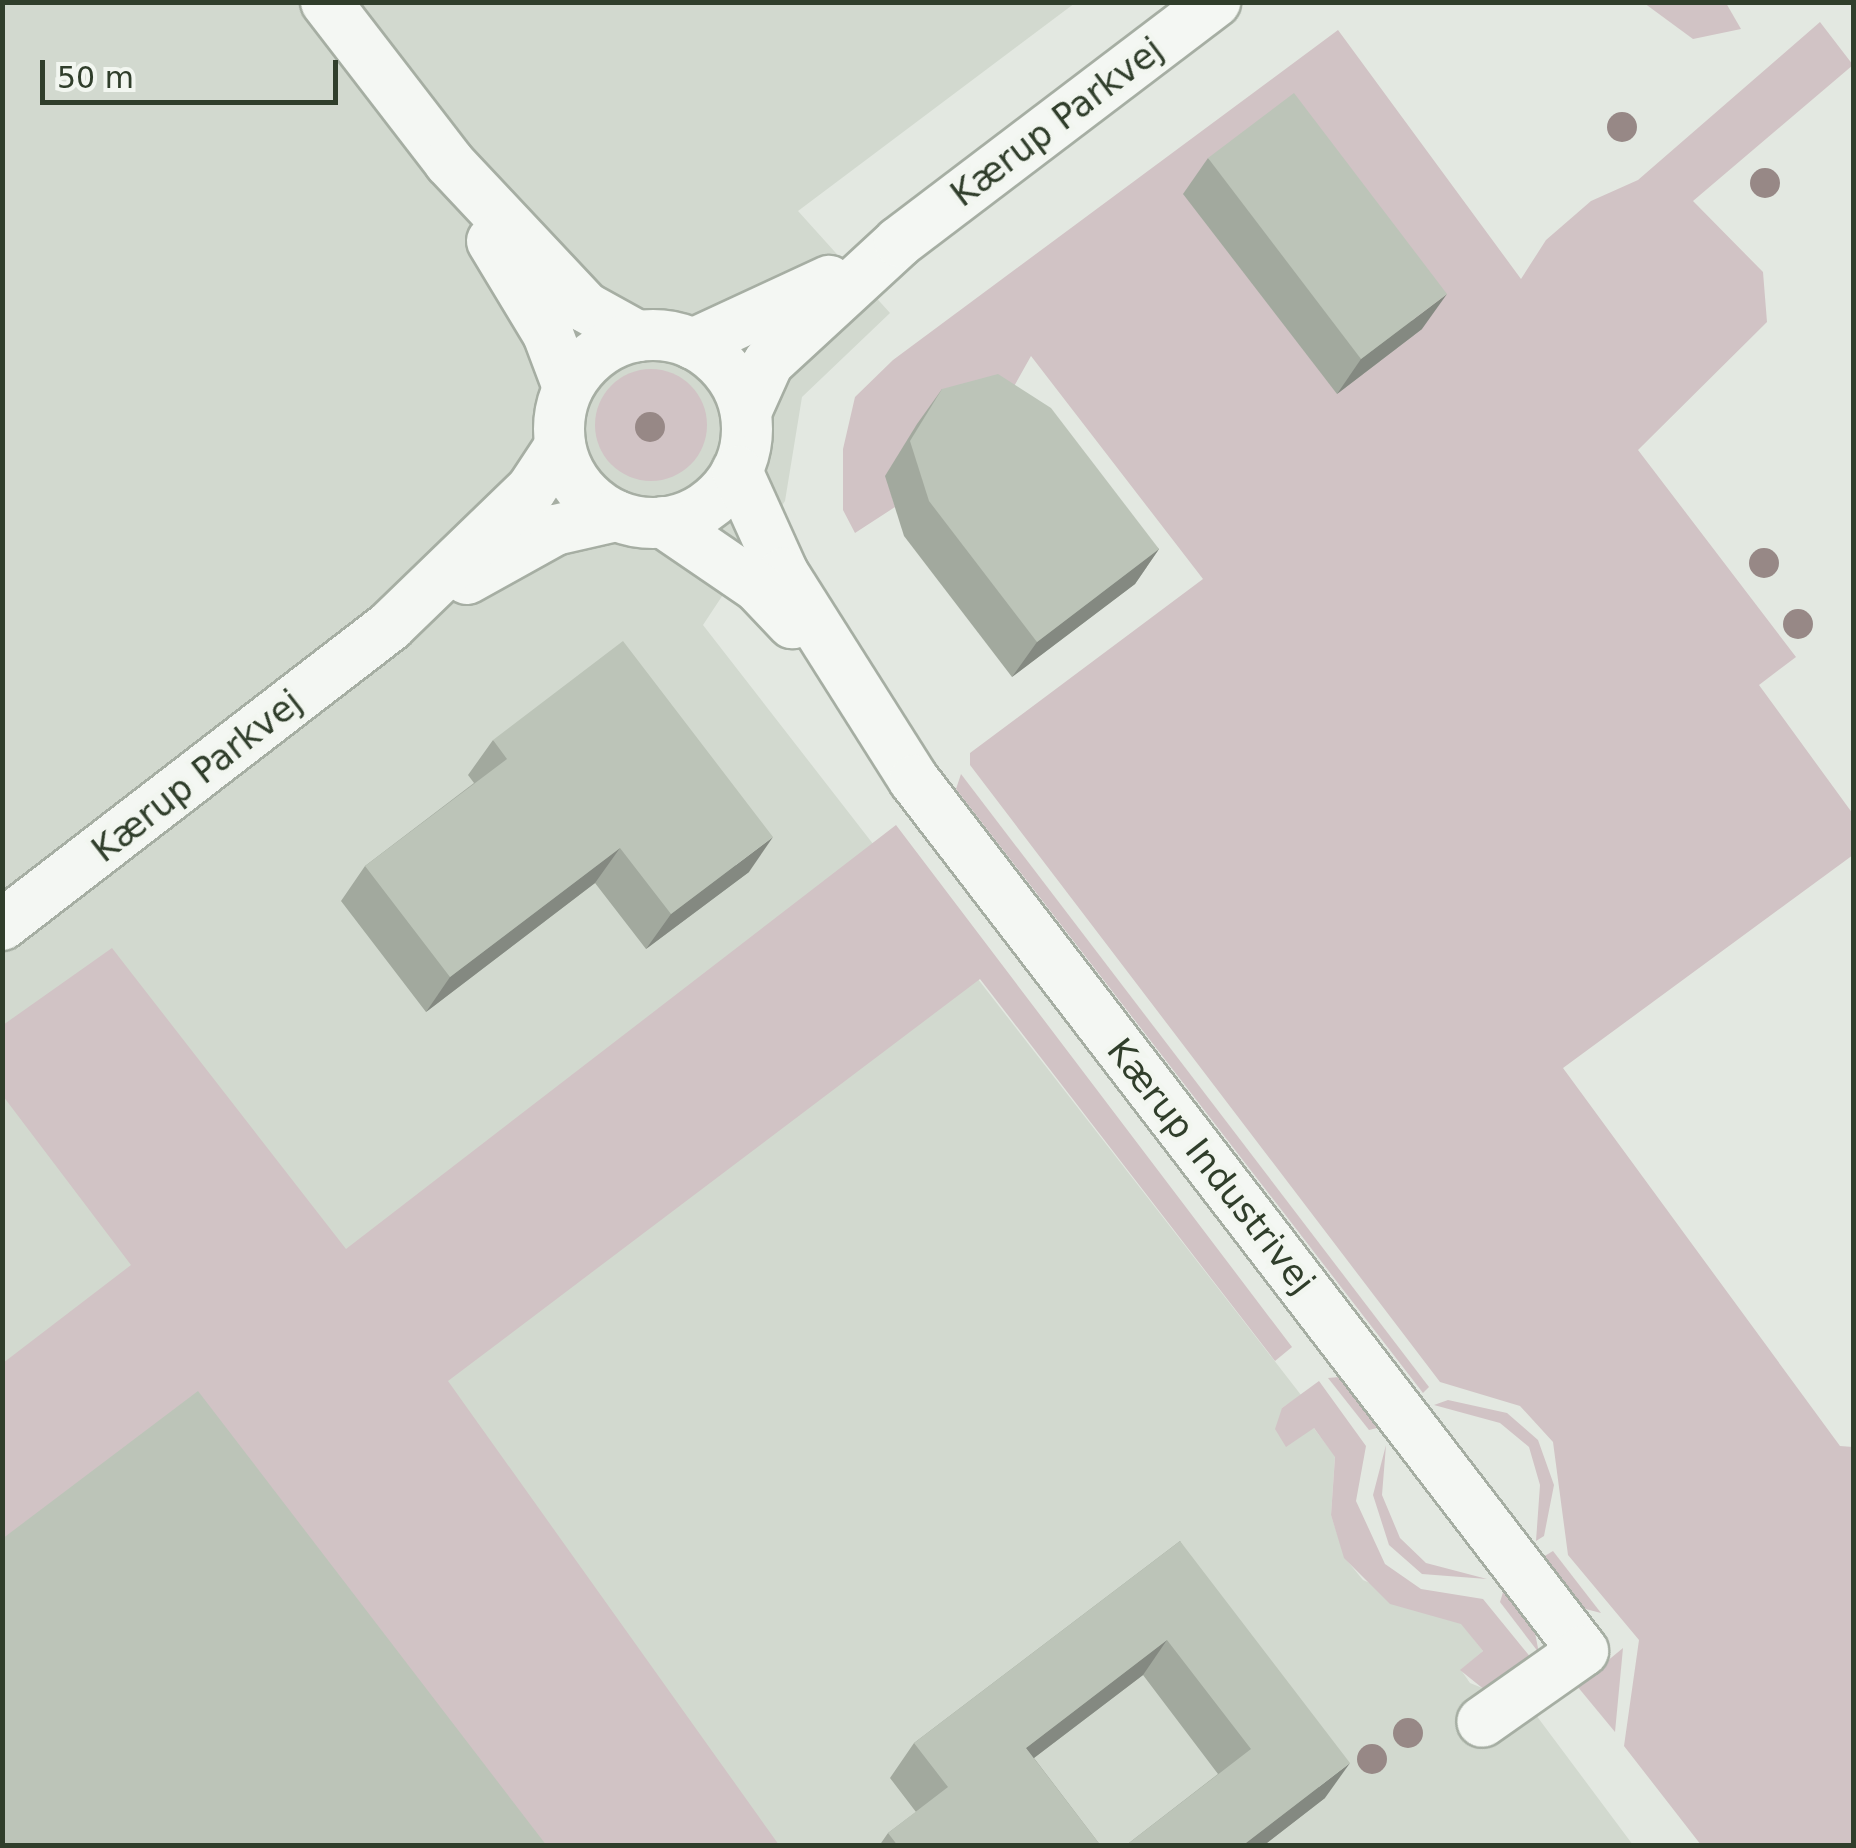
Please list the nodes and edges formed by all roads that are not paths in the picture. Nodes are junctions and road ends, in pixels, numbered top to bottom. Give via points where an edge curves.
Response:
1 (326, 2) edge
2 (1215, 2) edge
3 (449, 162) junction
4 (899, 242) junction
5 (636, 336) junction
6 (693, 344) junction
7 (568, 387) junction
8 (746, 412) junction
9 (560, 446) junction
10 (737, 472) junction
11 (639, 519) junction
12 (390, 626) junction
13 (843, 678) junction
14 (2, 925) edge
15 (1482, 1722) dead end

1 - 3 street
2 - 4 street, Kærup Parkvej
3 - 5 street via 585,307
3 - 7 street via 548,334
4 - 6 street, Kærup Parkvej
4 - 8 street, Kærup Parkvej via 768,363
5 - 6 street
5 - 7 street via 597,352
6 - 8 street via 727,370
7 - 9 street
8 - 10 street
9 - 11 street via 579,487
9 - 12 street, Kærup Parkvej via 530,490
10 - 11 street via 707,506
10 - 13 street, Kærup Industrivej
11 - 12 street, Kærup Parkvej via 574,523 504,555
11 - 13 street, Kærup Industrivej via 758,587
12 - 14 street, Kærup Parkvej
13 - 15 street, Kærup Industrivej via 1582,1650

